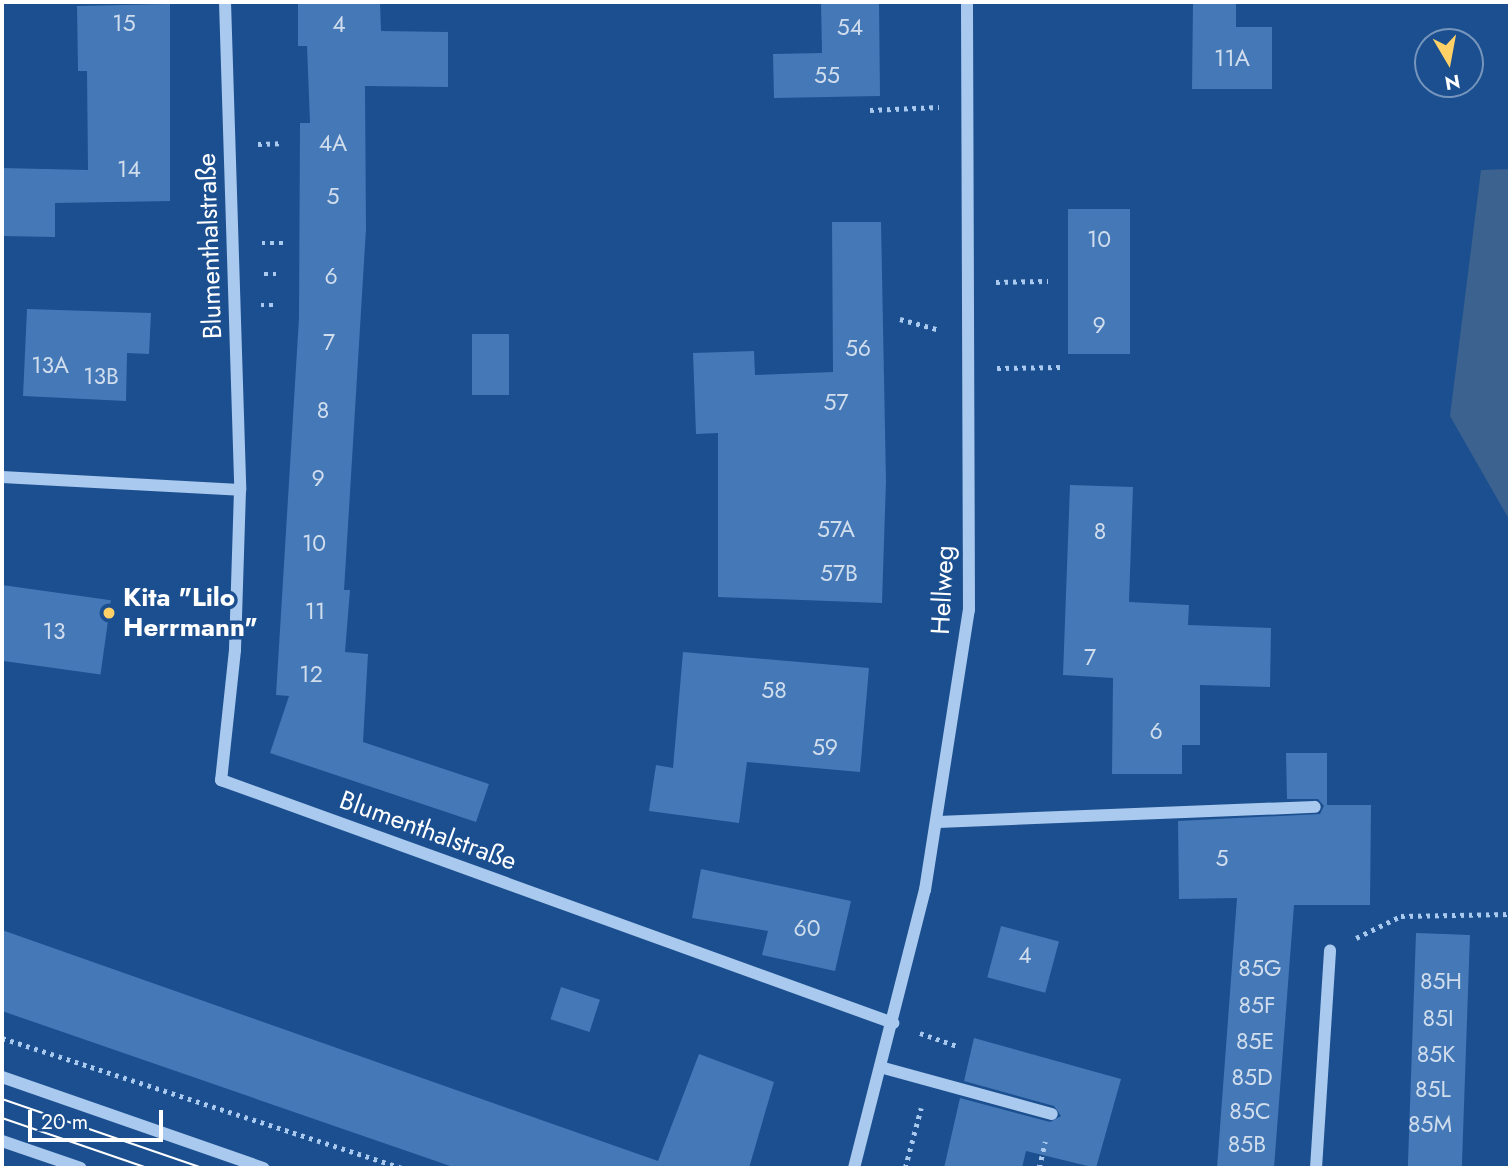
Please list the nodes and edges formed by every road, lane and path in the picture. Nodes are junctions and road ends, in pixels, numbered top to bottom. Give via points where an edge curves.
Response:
1 (225, 2) edge
2 (967, 2) edge
3 (967, 106) junction
4 (870, 110) dead end
5 (1048, 281) dead end
6 (968, 282) junction
7 (900, 319) dead end
8 (968, 337) junction
9 (1062, 367) dead end
10 (968, 368) junction
11 (2, 477) edge
12 (240, 490) junction
13 (1315, 807) dead end
14 (938, 822) junction
15 (1510, 914) edge
16 (1330, 950) joint
17 (893, 1023) junction
18 (2, 1038) edge
19 (960, 1047) dead end
20 (880, 1068) junction
21 (3, 1081) edge
22 (928, 1081) junction
23 (1052, 1114) dead end
24 (2, 1141) edge
25 (81, 1168) edge
26 (264, 1168) edge
27 (402, 1168) edge
28 (854, 1168) edge
29 (905, 1168) edge
30 (1316, 1168) edge

1 - 12 street, Blumenthalstraße
2 - 3 street, Hellweg
3 - 4 path
3 - 6 street, Hellweg
5 - 6 path
6 - 8 street, Hellweg
7 - 8 path
8 - 10 street, Hellweg
9 - 10 path
10 - 14 street, Hellweg via 969,610
11 - 12 street
12 - 17 street, Blumenthalstraße via 235,650 221,779
13 - 14 street
14 - 17 street, Hellweg
15 - 16 path via 1401,916
16 - 30 street
17 - 19 path
17 - 20 street, Hellweg
18 - 27 path
20 - 22 street
20 - 28 street, Hellweg
21 - 26 street
22 - 23 street
22 - 29 path
24 - 25 street

